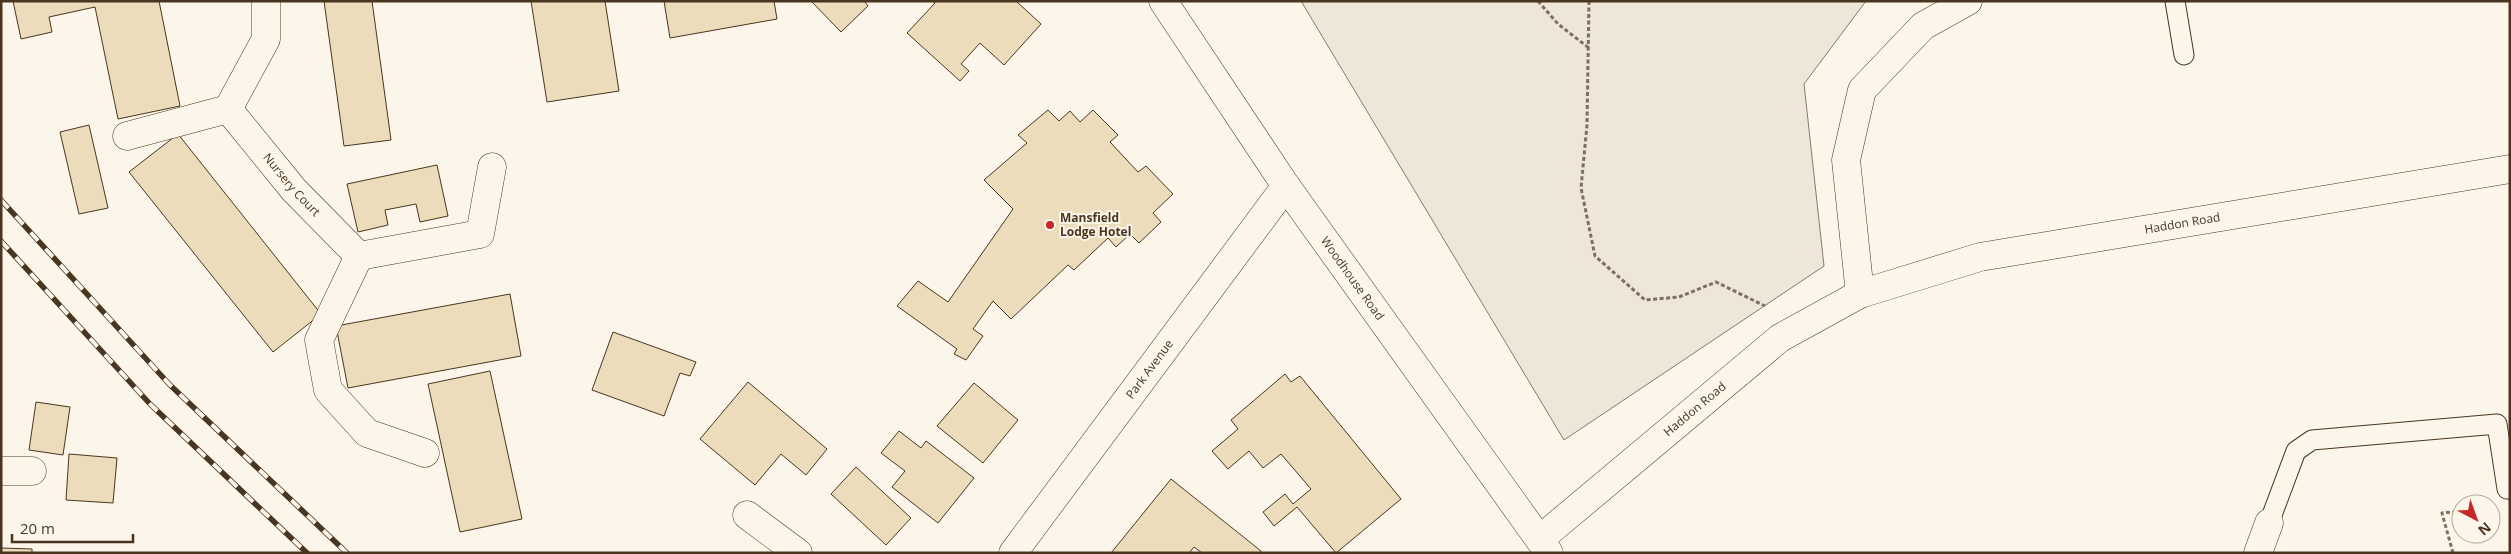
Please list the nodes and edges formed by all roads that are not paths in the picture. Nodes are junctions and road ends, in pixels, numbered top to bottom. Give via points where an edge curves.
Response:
1 (266, 1) edge
2 (1163, 1) edge
3 (1968, 1) edge
4 (2175, 1) edge
5 (2184, 55) dead end
6 (228, 109) junction
7 (128, 136) dead end
8 (492, 168) dead end
9 (2510, 169) edge
10 (1286, 186) junction
11 (360, 256) junction
12 (1860, 294) junction
13 (425, 453) dead end
14 (1, 471) edge
15 (32, 471) dead end
16 (2507, 490) dead end
17 (747, 515) dead end
18 (2269, 523) joint
19 (1545, 546) edge
20 (798, 553) edge
21 (1013, 553) edge
22 (2258, 553) edge

1 - 6 main road via 266,40
2 - 10 main road, Woodhouse Road
3 - 12 main road via 1923,26 1862,90 1846,160
4 - 5 lane
6 - 7 main road
6 - 11 main road, Nursery Court via 294,190
8 - 11 main road via 480,234
9 - 12 main road, Haddon Road via 1980,257
10 - 19 main road, Woodhouse Road
10 - 21 main road, Park Avenue
11 - 13 main road via 319,340 328,390 367,433
12 - 19 main road, Haddon Road via 1780,338
14 - 15 main road
16 - 18 lane via 2497,424 2312,440 2296,451
17 - 20 main road
18 - 22 main road

